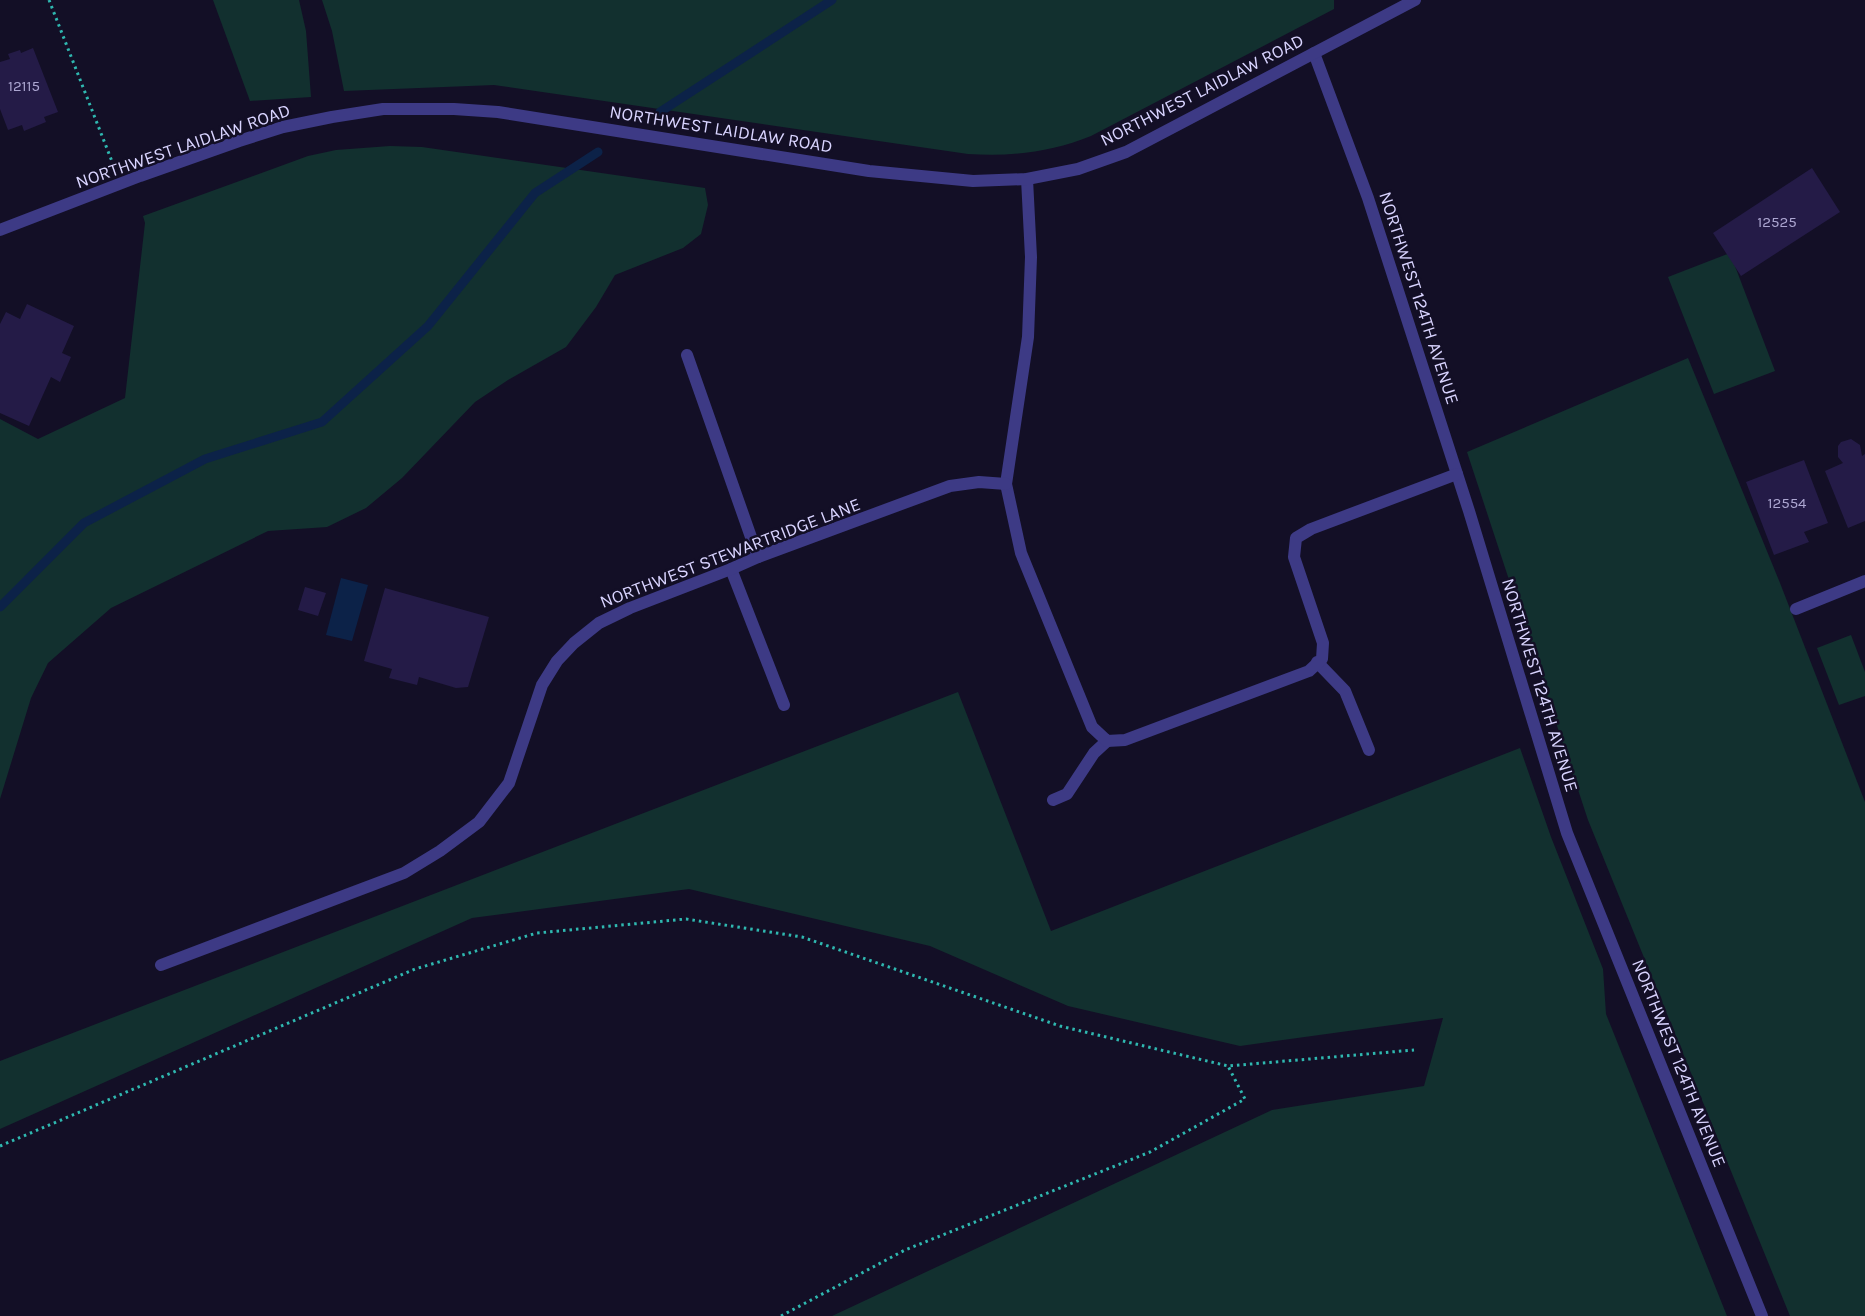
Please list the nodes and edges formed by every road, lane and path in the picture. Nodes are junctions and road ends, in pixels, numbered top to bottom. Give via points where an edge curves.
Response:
1 (49, 0) edge
2 (1415, 0) edge
3 (1314, 53) junction
4 (1027, 179) junction
5 (121, 183) junction
6 (0, 230) edge
7 (687, 355) dead end
8 (1457, 474) junction
9 (1006, 484) junction
10 (758, 557) junction
11 (731, 569) junction
12 (1865, 581) edge
13 (1796, 609) dead end
14 (1318, 662) junction
15 (784, 705) dead end
16 (1107, 741) junction
17 (1369, 750) dead end
18 (1054, 800) dead end
19 (161, 965) dead end
20 (1414, 1050) dead end
21 (1228, 1066) junction
22 (0, 1146) edge
23 (782, 1316) edge
24 (1762, 1316) edge

1 - 5 path
2 - 3 street, NORTHWEST LAIDLAW ROAD
3 - 4 street, NORTHWEST LAIDLAW ROAD via 1126,152 1078,169
3 - 8 street, NORTHWEST 124TH AVENUE via 1368,198
4 - 5 street, NORTHWEST LAIDLAW ROAD via 973,182 898,175 498,112 409,108 383,109 283,127
4 - 9 street via 1031,257 1028,337
5 - 6 street, NORTHWEST LAIDLAW ROAD
7 - 10 street
8 - 14 street via 1310,529 1296,538 1294,557 1323,643 1322,659
8 - 24 street, NORTHWEST 124TH AVENUE via 1567,834
9 - 10 street, NORTHWEST STEWARTRIDGE LANE via 979,482 950,486
9 - 16 street via 1021,553 1092,727
10 - 11 street, NORTHWEST STEWARTRIDGE LANE
11 - 15 street
11 - 19 street, NORTHWEST STEWARTRIDGE LANE via 630,608 600,623 574,643 542,686 509,782 479,822 440,851 404,873
12 - 13 street
14 - 16 street via 1309,671 1125,740
14 - 17 street via 1345,691
16 - 18 street via 1094,753 1067,794
20 - 21 path
21 - 22 path via 1060,1026 802,937 686,919 537,933 415,969
21 - 23 path via 1244,1099 1150,1152 905,1250

